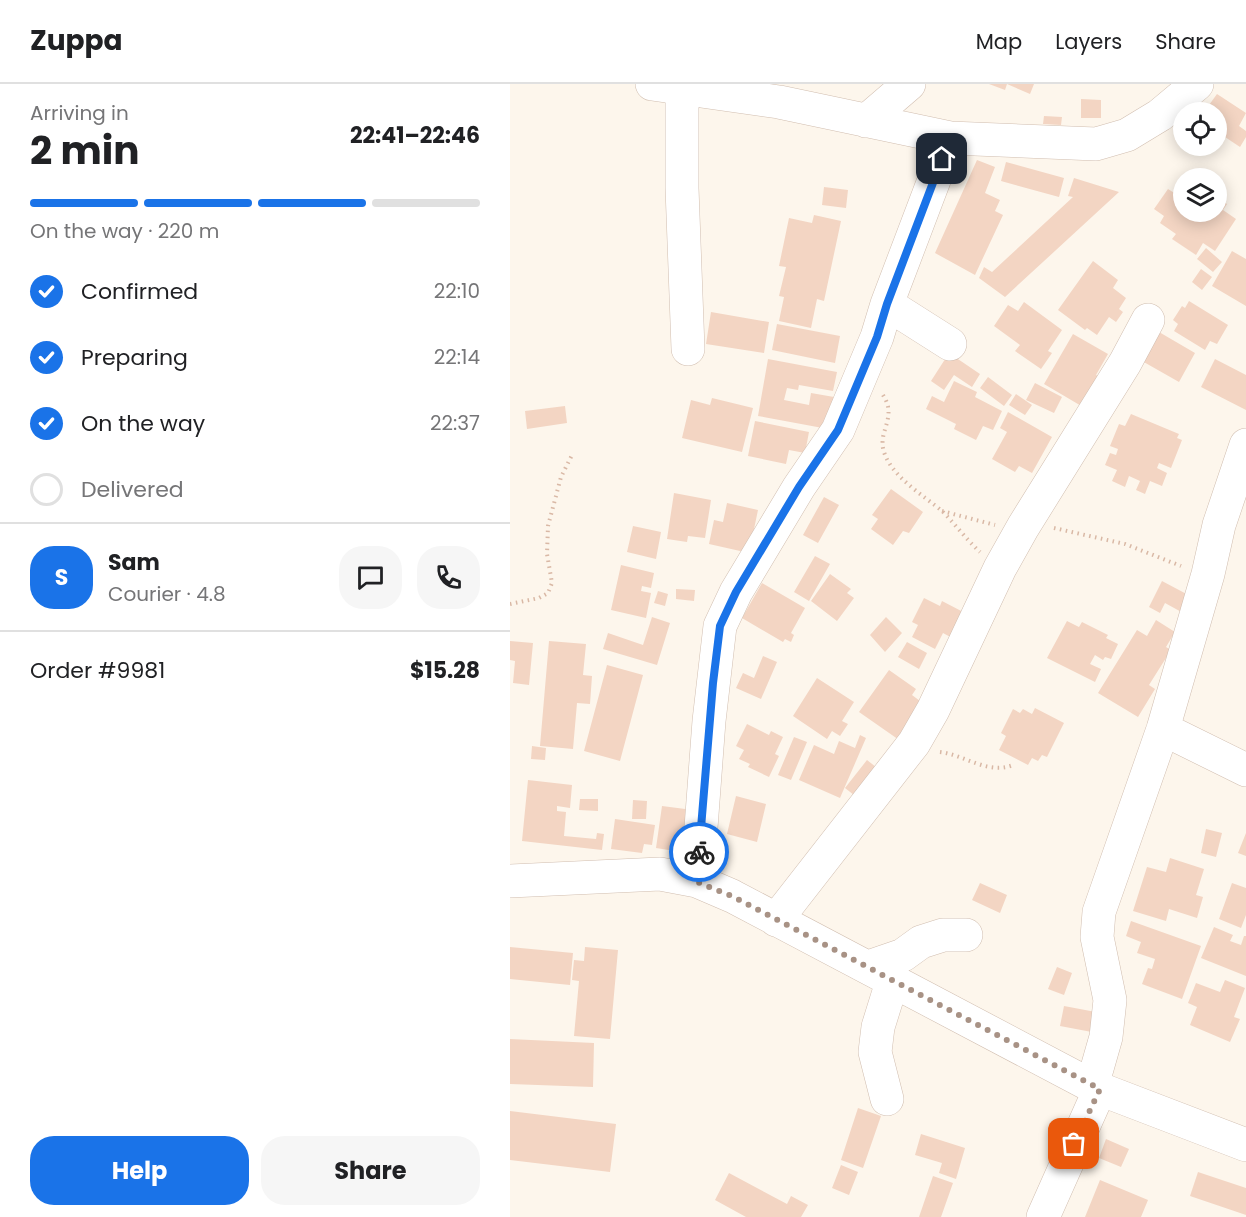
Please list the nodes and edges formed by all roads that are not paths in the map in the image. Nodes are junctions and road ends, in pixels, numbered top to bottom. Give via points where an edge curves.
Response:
1 (909, 84) edge
2 (920, 84) edge
3 (1197, 84) edge
4 (672, 85) edge
5 (866, 121) junction
6 (903, 128) junction
7 (950, 138) junction
8 (887, 304) junction
9 (1148, 320) dead end
10 (950, 344) dead end
11 (688, 349) dead end
12 (1246, 445) edge
13 (1162, 729) junction
14 (1246, 770) edge
15 (510, 881) edge
16 (697, 882) junction
17 (776, 920) junction
18 (966, 935) dead end
19 (880, 974) junction
20 (1096, 1088) junction
21 (887, 1099) dead end
22 (1246, 1145) edge
23 (1043, 1217) edge

1 - 5 street
2 - 6 street
3 - 7 street via 1160,115 1127,135 1096,144
4 - 5 street
4 - 11 street via 682,188
5 - 6 street
6 - 7 street
7 - 8 street
8 - 10 street
8 - 16 street via 838,430 799,487 720,626
9 - 17 street via 1000,568 914,743
12 - 13 street via 1219,525
13 - 14 street
13 - 20 street via 1099,912 1097,937 1110,1000
15 - 16 street via 660,874
16 - 17 street
17 - 19 street
18 - 19 street via 943,935 921,942
19 - 20 street
19 - 21 street via 875,1052
20 - 22 street
20 - 23 street

